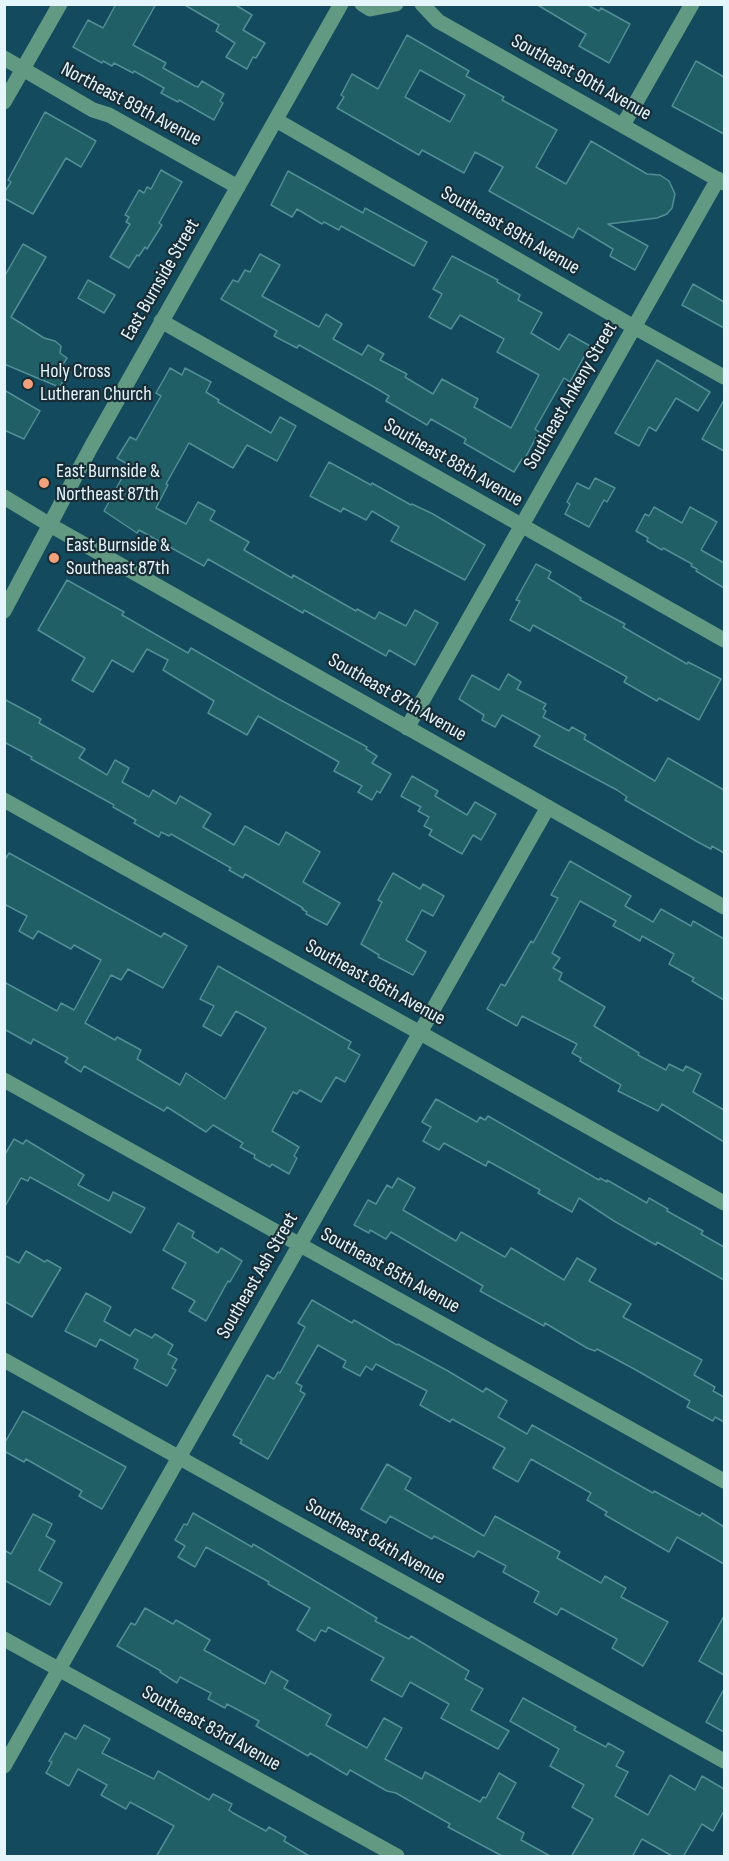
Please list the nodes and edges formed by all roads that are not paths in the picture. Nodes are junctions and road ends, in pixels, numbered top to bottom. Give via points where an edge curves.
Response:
1 (60, 4) edge
2 (341, 4) edge
3 (362, 4) edge
4 (396, 4) edge
5 (422, 4) edge
6 (692, 4) edge
7 (4, 58) edge
8 (23, 69) junction
9 (4, 102) edge
10 (276, 120) junction
11 (624, 125) junction
12 (721, 181) edge
13 (238, 187) junction
14 (161, 321) junction
15 (634, 327) junction
16 (724, 377) edge
17 (4, 496) edge
18 (50, 525) junction
19 (521, 526) junction
20 (4, 611) edge
21 (724, 640) edge
22 (408, 728) junction
23 (4, 800) edge
24 (548, 807) junction
25 (724, 907) edge
26 (420, 1033) junction
27 (4, 1080) edge
28 (724, 1203) edge
29 (300, 1244) junction
30 (4, 1360) edge
31 (179, 1457) junction
32 (724, 1481) edge
33 (4, 1639) edge
34 (59, 1669) junction
35 (724, 1761) edge
36 (4, 1766) edge
37 (397, 1857) edge

1 - 8 street
2 - 10 street, East Burnside Street
3 - 4 street via 370,9
5 - 11 street, Southeast 90th Avenue via 438,21
6 - 11 street
7 - 8 street, Northeast 89th Avenue
8 - 9 street
8 - 13 street, Northeast 89th Avenue
10 - 13 street, East Burnside Street
10 - 15 street, Southeast 89th Avenue
11 - 12 street, Southeast 90th Avenue
12 - 15 street, Southeast Ankeny Street
13 - 14 street, East Burnside Street
14 - 18 street, East Burnside Street
14 - 19 street, Southeast 88th Avenue
15 - 16 street, Southeast 89th Avenue
15 - 19 street, Southeast Ankeny Street
17 - 18 street, Southeast 87th Avenue
18 - 20 street, East Burnside Street
18 - 22 street, Southeast 87th Avenue
19 - 21 street, Southeast 88th Avenue
19 - 22 street, Southeast Ankeny Street
22 - 24 street, Southeast 87th Avenue
23 - 26 street, Southeast 86th Avenue
24 - 25 street, Southeast 87th Avenue
24 - 26 street, Southeast Ash Street
26 - 28 street, Southeast 86th Avenue
26 - 29 street, Southeast Ash Street
27 - 29 street, Southeast 85th Avenue
29 - 31 street, Southeast Ash Street
29 - 32 street, Southeast 85th Avenue
30 - 31 street, Southeast 84th Avenue
31 - 34 street, Southeast Ash Street
31 - 35 street, Southeast 84th Avenue
33 - 34 street, Southeast 83rd Avenue
34 - 36 street, Southeast Ash Street
34 - 37 street, Southeast 83rd Avenue

